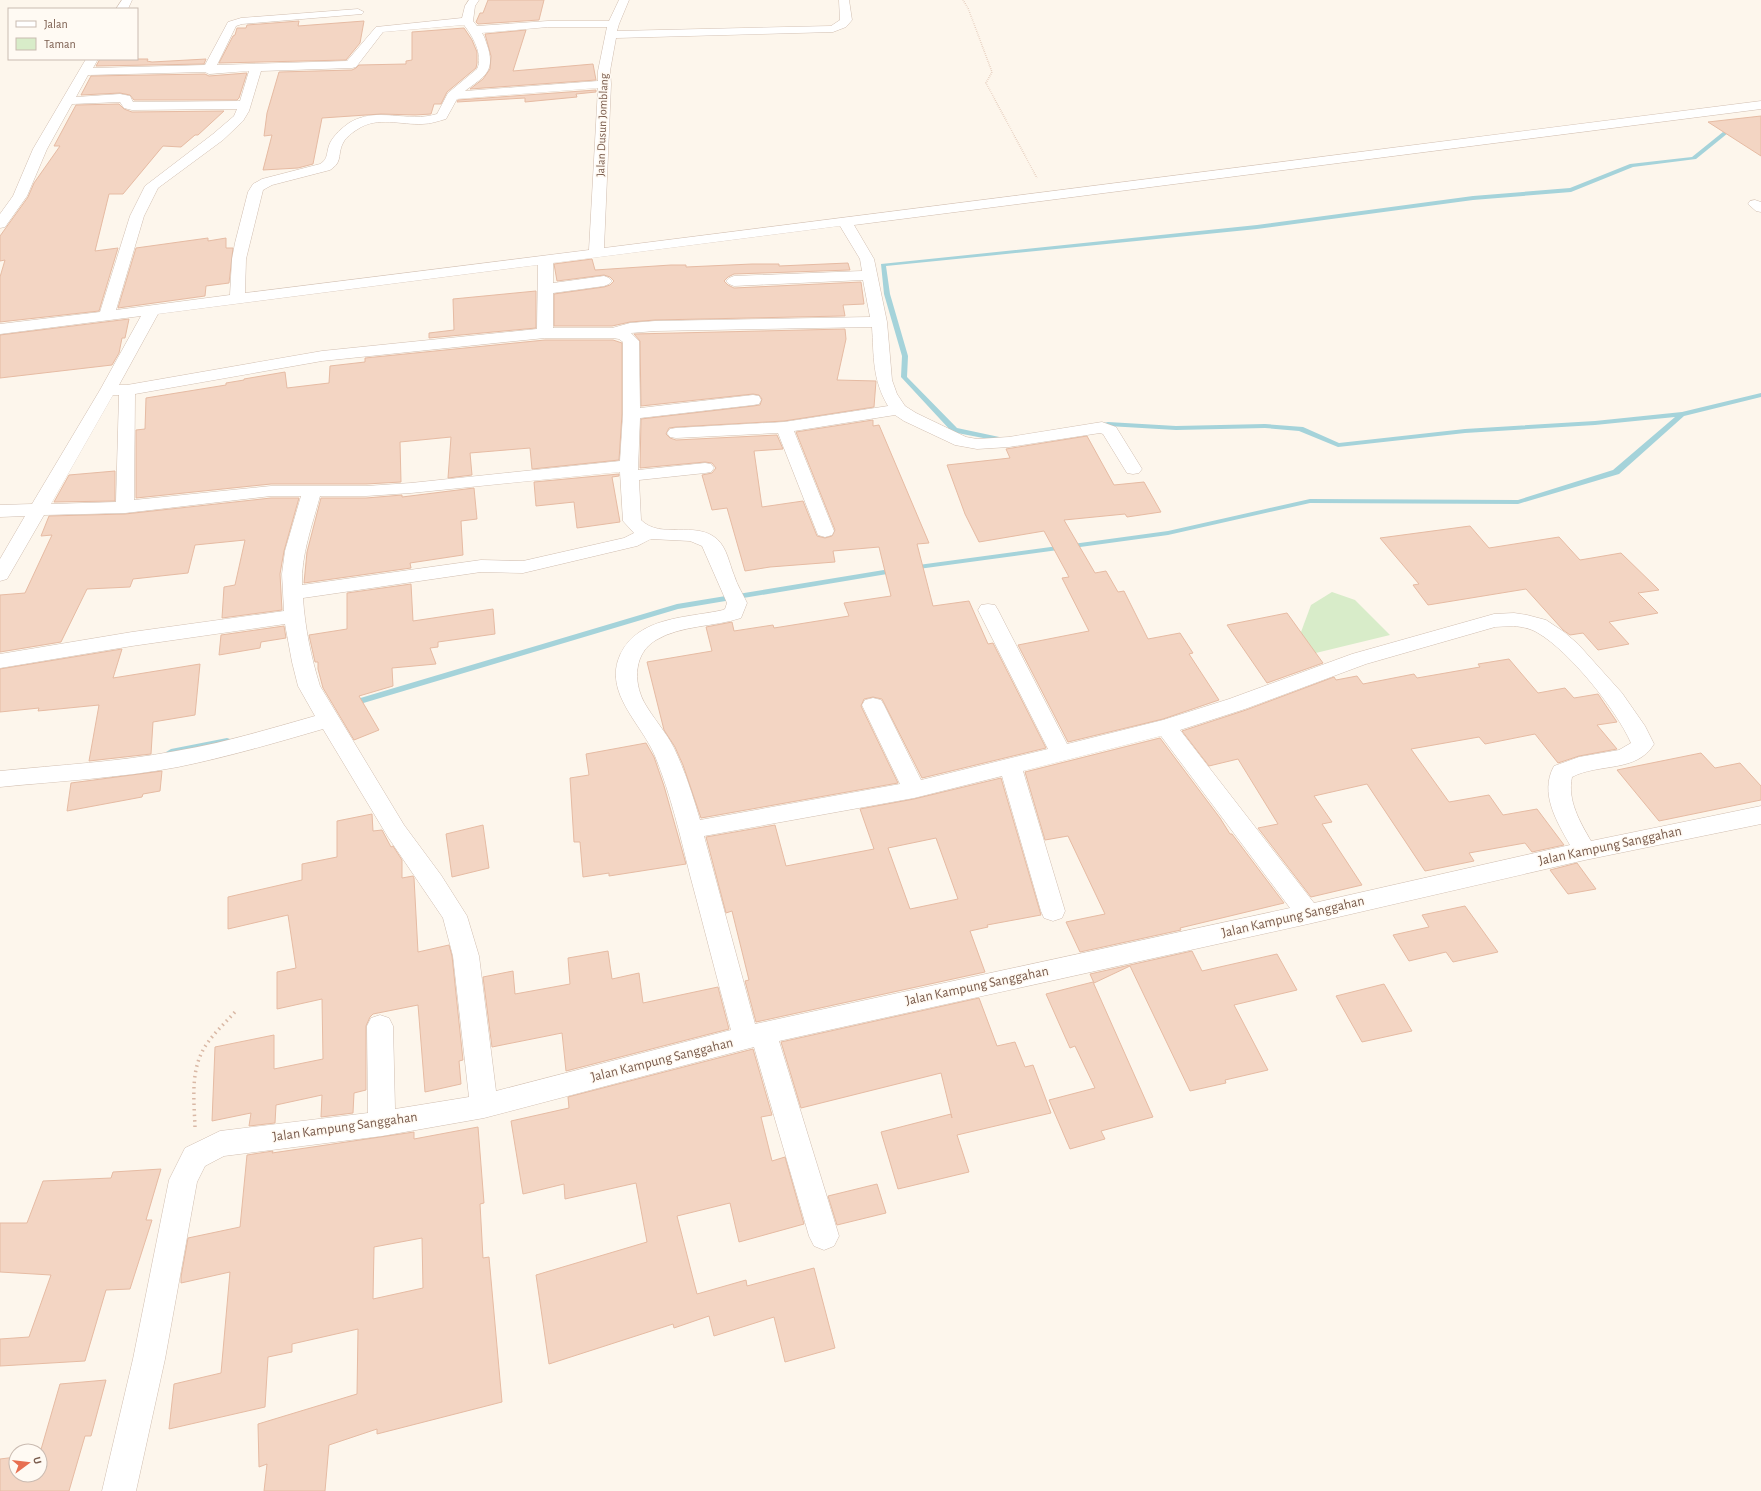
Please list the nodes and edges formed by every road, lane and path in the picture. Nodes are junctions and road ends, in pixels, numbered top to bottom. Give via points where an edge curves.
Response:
1 (474, 0) edge
2 (624, 0) edge
3 (844, 0) edge
4 (963, 0) edge
5 (358, 12) dead end
6 (470, 25) junction
7 (612, 30) junction
8 (91, 60) edge
9 (256, 68) junction
10 (209, 70) junction
11 (85, 72) junction
12 (602, 76) junction
13 (487, 79) dead end
14 (472, 80) junction
15 (452, 96) junction
16 (68, 101) junction
17 (245, 105) junction
18 (1760, 107) edge
19 (1046, 196) junction
20 (845, 222) junction
21 (0, 224) edge
22 (596, 253) junction
23 (546, 259) junction
24 (870, 276) junction
25 (604, 281) dead end
26 (734, 281) dead end
27 (546, 288) junction
28 (237, 299) junction
29 (152, 310) junction
30 (107, 316) junction
31 (879, 322) junction
32 (0, 329) edge
33 (545, 333) junction
34 (613, 333) junction
35 (108, 390) junction
36 (127, 390) junction
37 (753, 400) dead end
38 (898, 409) junction
39 (632, 414) junction
40 (784, 427) junction
41 (676, 433) dead end
42 (705, 468) dead end
43 (1133, 470) dead end
44 (630, 471) junction
45 (312, 491) junction
46 (125, 507) junction
47 (38, 509) junction
48 (0, 511) edge
49 (825, 531) dead end
50 (649, 533) junction
51 (0, 575) edge
52 (292, 593) junction
53 (988, 610) dead end
54 (294, 616) junction
55 (0, 661) edge
56 (873, 705) dead end
57 (328, 720) junction
58 (1166, 727) junction
59 (1061, 753) junction
60 (1010, 766) junction
61 (0, 779) edge
62 (914, 790) junction
63 (1761, 815) edge
64 (692, 830) junction
65 (1585, 851) junction
66 (1053, 911) dead end
67 (1308, 914) junction
68 (235, 1012) dead end
69 (380, 1026) dead end
70 (755, 1036) junction
71 (484, 1106) junction
72 (382, 1124) junction
73 (195, 1157) junction
74 (824, 1236) dead end
75 (119, 1491) edge

1 - 6 street via 470,6
2 - 7 street, Jalan Dusun Jomblang
3 - 7 street via 846,20 833,29
4 - 19 path via 992,72 986,83
5 - 10 street via 241,21 232,24
6 - 7 street via 548,24
6 - 9 street via 380,29 352,64
6 - 14 street via 478,35 484,55 482,71
7 - 12 street, Jalan Dusun Jomblang
8 - 11 street
9 - 10 street
9 - 17 street
10 - 11 street
11 - 16 street
12 - 15 street
12 - 22 street, Jalan Dusun Jomblang
13 - 14 street
14 - 15 street
15 - 28 street via 442,116 437,118 379,119 361,122 336,142 332,164 267,182 258,187 242,243
16 - 17 street via 120,98 126,99 128,105 132,106
16 - 21 street via 40,149 20,196
17 - 30 street via 241,115 231,126 148,191 137,216
18 - 19 street
19 - 20 street
20 - 22 street
20 - 24 street via 866,259
22 - 23 street
23 - 27 street
23 - 28 street
24 - 26 street
24 - 31 street
25 - 27 street
27 - 33 street
28 - 29 street
29 - 30 street
29 - 35 street
30 - 32 street
31 - 34 street via 654,326 630,328
31 - 38 street via 884,380
33 - 34 street
33 - 36 street via 322,356
34 - 39 street via 625,336 631,341
35 - 36 street
35 - 47 street
36 - 46 street
37 - 39 street
38 - 40 street
38 - 43 street via 961,441 977,444 1009,442 1102,427 1110,431
39 - 44 street
40 - 41 street
40 - 49 street
42 - 44 street
44 - 45 street via 518,476 366,491
44 - 50 street via 630,515 635,526
45 - 46 street via 250,493
45 - 52 street via 295,551
46 - 47 street
47 - 48 street
47 - 51 street
50 - 52 street via 630,542 523,567 481,566
50 - 64 street via 688,536 709,542 734,596 734,613 685,622 648,635 635,646 629,657 628,683 632,699 669,762
52 - 54 street
53 - 59 street
54 - 55 street
54 - 57 street via 309,686
56 - 62 street
57 - 61 street via 177,759 109,769
57 - 71 street via 396,831 455,916 466,956
58 - 59 street
58 - 65 street via 1238,704 1306,677 1402,647 1494,621 1513,619 1529,622 1562,640 1582,661 1620,706 1640,734 1643,744 1638,751 1616,758 1580,764 1562,772 1558,783 1562,803
58 - 67 street
59 - 60 street
60 - 62 street
60 - 66 street
62 - 64 street
63 - 65 street, Jalan Kampung Sanggahan
64 - 70 street via 696,851
65 - 67 street, Jalan Kampung Sanggahan
67 - 70 street, Jalan Kampung Sanggahan
68 - 73 path via 206,1045 197,1064 194,1088
69 - 72 street
70 - 71 street, Jalan Kampung Sanggahan
70 - 74 street
71 - 72 street, Jalan Kampung Sanggahan
72 - 73 street, Jalan Kampung Sanggahan via 220,1144
73 - 75 street via 183,1180 149,1359

